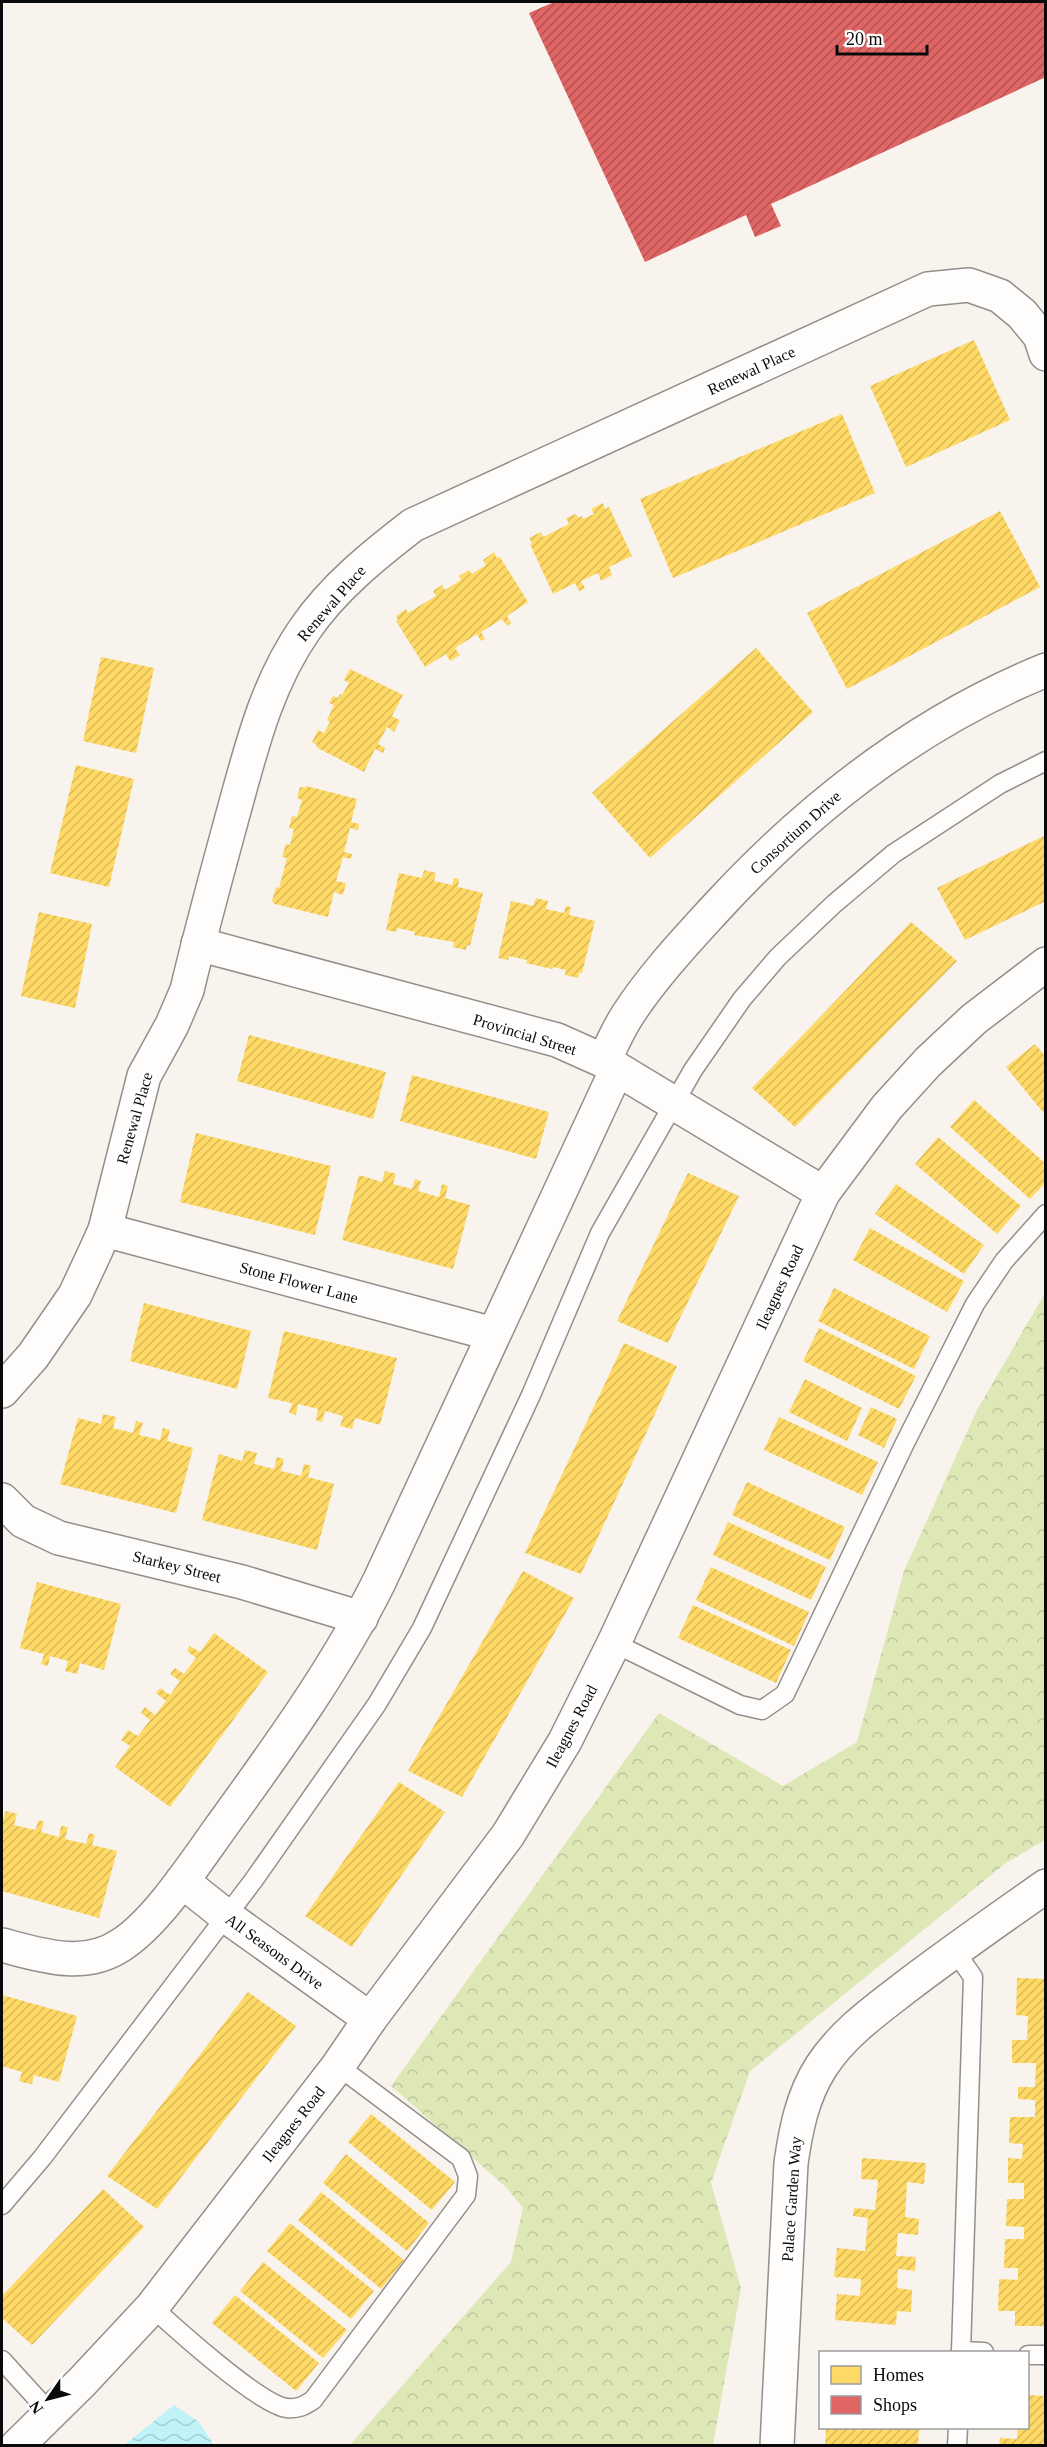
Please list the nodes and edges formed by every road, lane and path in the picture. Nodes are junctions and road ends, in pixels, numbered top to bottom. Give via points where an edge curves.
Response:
1 (1046, 354) edge
2 (1046, 670) edge
3 (1046, 761) edge
4 (198, 944) junction
5 (1046, 964) edge
6 (610, 1065) junction
7 (674, 1102) junction
8 (823, 1193) junction
9 (1046, 1214) edge
10 (105, 1230) junction
11 (493, 1334) junction
12 (2, 1391) edge
13 (2, 1500) edge
14 (361, 1618) junction
15 (614, 1643) junction
16 (182, 1881) junction
17 (1046, 1886) edge
18 (226, 1916) junction
19 (2, 1945) edge
20 (954, 1950) junction
21 (370, 2019) junction
22 (338, 2066) junction
23 (2, 2205) edge
24 (152, 2307) junction
25 (961, 2351) edge
26 (1029, 2355) edge
27 (1046, 2355) edge
28 (2, 2360) edge
29 (51, 2414) junction
30 (958, 2429) edge
31 (17, 2445) edge
32 (777, 2445) edge
33 (957, 2445) edge

1 - 4 street, Renewal Place via 1041,336 1000,296 969,285 928,289 413,525 369,559 336,593 305,628 275,679 258,724
2 - 6 street, Consortium Drive via 975,702 928,729 865,772 793,830 683,944 627,1016
3 - 7 lane via 1000,784 893,854 835,903 778,957 742,999
4 - 6 street, Provincial Street via 556,1040
4 - 10 street, Renewal Place via 187,990 144,1076
5 - 8 street, Ileagnes Road via 974,1019 928,1062 887,1107
6 - 7 street, Provincial Street
6 - 11 street, Consortium Drive
7 - 8 street, Provincial Street
7 - 18 lane via 600,1233 531,1395 422,1628 377,1704
8 - 15 street, Ileagnes Road
9 - 15 lane via 1004,1261 975,1304 785,1694 762,1710 740,1705
10 - 11 street, Stone Flower Lane
10 - 12 street, Renewal Place via 75,1295 33,1356
11 - 14 street, Consortium Drive
13 - 14 street, Starkey Street via 23,1521 59,1538 242,1582
14 - 16 street, Consortium Drive via 308,1705
15 - 21 street, Ileagnes Road via 565,1741 508,1835
16 - 18 street, All Seasons Drive
16 - 19 street via 141,1929 120,1946 99,1954 83,1959 51,1958
17 - 20 street, Palace Garden Way
18 - 21 street, All Seasons Drive
18 - 23 lane
20 - 25 lane via 973,1977
20 - 32 street, Palace Garden Way via 843,2039 821,2067 804,2099 791,2163
21 - 22 street, Ileagnes Road
22 - 24 street, Ileagnes Road
22 - 24 lane via 460,2158 468,2176 466,2195 313,2400 300,2408 285,2408 258,2394
24 - 29 street, Ileagnes Road
26 - 27 lane
28 - 29 lane
29 - 31 street, Ileagnes Road
30 - 33 lane

